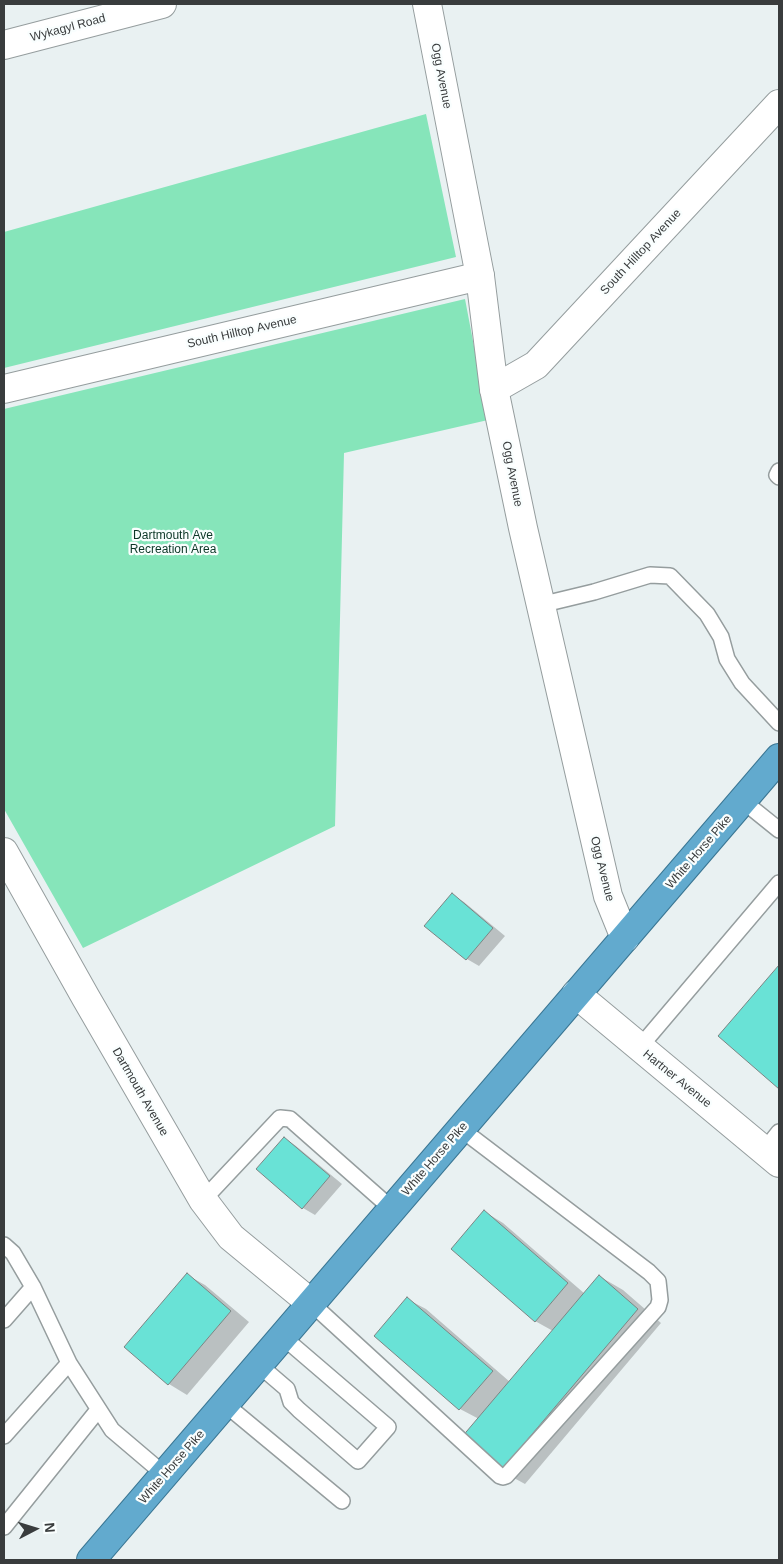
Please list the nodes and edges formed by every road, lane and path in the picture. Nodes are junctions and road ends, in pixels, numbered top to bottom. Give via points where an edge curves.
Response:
1 (162, 4) edge
2 (427, 4) edge
3 (4, 45) edge
4 (779, 104) edge
5 (480, 276) junction
6 (4, 389) edge
7 (494, 389) junction
8 (779, 471) edge
9 (779, 477) edge
10 (540, 605) junction
11 (779, 723) edge
12 (779, 758) edge
13 (743, 801) junction
14 (779, 830) edge
15 (4, 852) edge
16 (779, 882) edge
17 (625, 938) junction
18 (576, 994) junction
19 (639, 1048) junction
20 (461, 1129) junction
21 (774, 1149) edge
22 (204, 1200) junction
23 (392, 1209) junction
24 (4, 1245) edge
25 (33, 1287) junction
26 (311, 1303) junction
27 (4, 1320) edge
28 (283, 1337) junction
29 (70, 1363) junction
30 (258, 1365) junction
31 (225, 1404) junction
32 (98, 1410) junction
33 (4, 1436) edge
34 (165, 1475) junction
35 (342, 1501) dead end
36 (4, 1527) edge
37 (91, 1560) edge

1 - 3 street, Wykagyl Road
2 - 5 street, Ogg Avenue
4 - 7 street, South Hilltop Avenue via 536,365
5 - 6 street, South Hilltop Avenue
5 - 7 street, Ogg Avenue
7 - 10 street, Ogg Avenue
8 - 9 lane via 776,475
10 - 11 lane via 650,575 670,576 707,614 722,637 727,659 742,683
10 - 17 street, Ogg Avenue via 608,896
12 - 13 highway, White Horse Pike
13 - 14 lane
13 - 17 highway, White Horse Pike
15 - 22 street, Dartmouth Avenue
16 - 19 lane
17 - 18 highway, White Horse Pike
18 - 19 street, Hartner Avenue
18 - 20 highway, White Horse Pike
19 - 21 street, Hartner Avenue
20 - 23 highway, White Horse Pike
20 - 26 lane via 649,1272 658,1281 658,1307 503,1477
22 - 23 lane via 280,1118 290,1119
22 - 26 street, Dartmouth Avenue via 232,1237
23 - 26 highway, White Horse Pike
24 - 25 lane via 13,1253
25 - 27 lane
25 - 29 lane
26 - 28 highway, White Horse Pike
28 - 30 highway, White Horse Pike
28 - 30 lane via 388,1427 358,1461 299,1410 291,1402 287,1389
29 - 32 lane
29 - 33 lane
30 - 31 highway, White Horse Pike
31 - 34 highway, White Horse Pike
31 - 35 lane
32 - 34 lane via 112,1430
32 - 36 lane
34 - 37 highway, White Horse Pike

